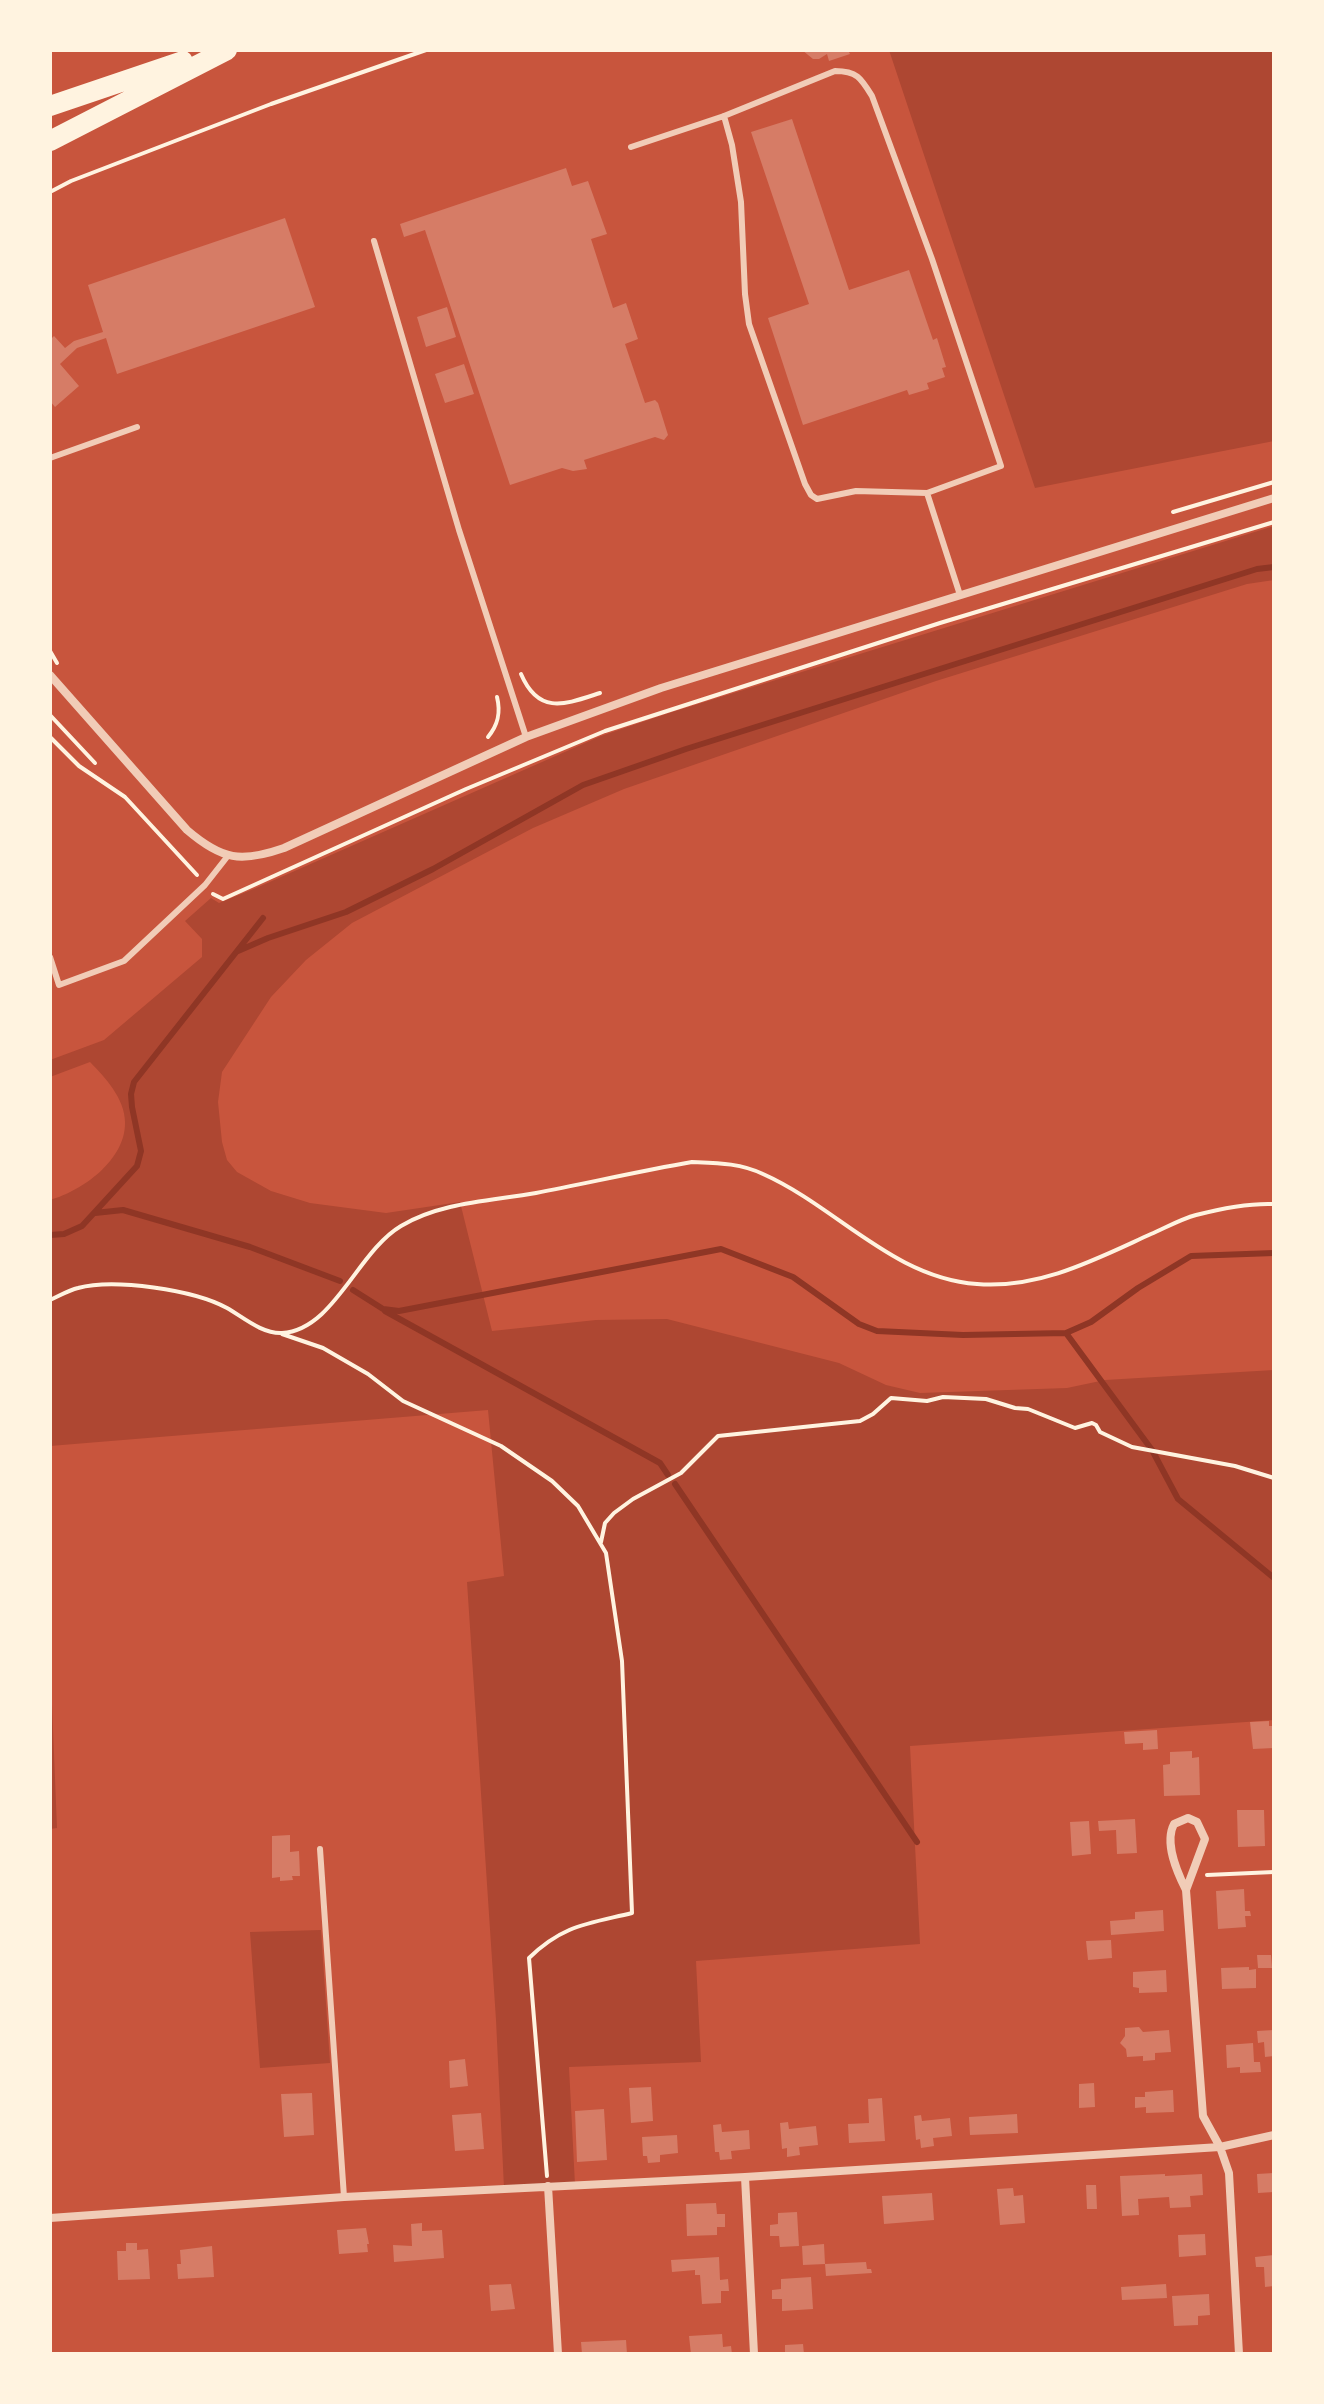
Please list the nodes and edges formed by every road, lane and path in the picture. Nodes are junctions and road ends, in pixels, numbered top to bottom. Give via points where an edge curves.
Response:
1 (217, 50) edge
2 (227, 50) edge
3 (426, 50) edge
4 (50, 106) edge
5 (724, 116) junction
6 (50, 141) edge
7 (631, 147) dead end
8 (50, 192) edge
9 (374, 241) dead end
10 (137, 427) dead end
11 (50, 447) edge
12 (53, 456) edge
13 (927, 493) junction
14 (1274, 498) edge
15 (1274, 522) edge
16 (960, 595) junction
17 (50, 651) edge
18 (57, 662) dead end
19 (519, 668) dead end
20 (50, 675) edge
21 (497, 695) dead end
22 (594, 695) dead end
23 (50, 715) edge
24 (498, 720) dead end
25 (50, 737) edge
26 (526, 737) junction
27 (95, 763) dead end
28 (227, 857) junction
29 (205, 885) junction
30 (50, 957) edge
31 (1274, 1204) edge
32 (50, 1300) edge
33 (280, 1333) junction
34 (1274, 1478) edge
35 (601, 1544) junction
36 (320, 1849) dead end
37 (1274, 1872) edge
38 (1193, 1876) junction
39 (1186, 1890) junction
40 (1274, 2135) edge
41 (1220, 2147) junction
42 (745, 2177) junction
43 (548, 2186) junction
44 (344, 2197) junction
45 (50, 2218) edge
46 (558, 2354) edge
47 (754, 2354) edge
48 (1239, 2354) edge

1 - 4 main road
2 - 6 main road
3 - 8 path via 257,109
5 - 7 lane
5 - 13 lane via 741,202 749,324 805,484 817,499 856,491
5 - 13 lane via 835,71 850,71 872,96 1001,466
9 - 26 lane
10 - 12 lane
11 - 12 lane
13 - 16 lane
14 - 16 street
15 - 29 path via 605,731 223,899
16 - 26 street via 661,688
17 - 18 path
19 - 22 path via 527,687 544,702 562,705
20 - 28 street via 187,830
21 - 24 path
23 - 27 path
25 - 29 path via 79,766 125,797
26 - 28 street via 284,848
28 - 29 lane
29 - 30 lane via 124,961 59,985
31 - 33 path via 1194,1215 1064,1273 979,1284 912,1267 763,1173 692,1162 423,1214 383,1239 317,1319
32 - 33 path via 79,1287 125,1285 186,1292
33 - 35 path via 323,1348 403,1401 519,1457 578,1506
34 - 35 path via 1132,1447 1092,1423 1075,1428 986,1399 891,1398 860,1421 718,1436 681,1473 614,1513 605,1523
35 - 43 path via 622,1661 632,1913 575,1926 548,1939 529,1958
36 - 44 lane
37 - 38 path
38 - 39 street
38 - 39 street via 1205,1839 1197,1822 1188,1818 1174,1824 1169,1834
39 - 41 street via 1203,2116
40 - 41 street
41 - 42 street
41 - 48 street via 1229,2173
42 - 43 street
42 - 47 street
43 - 44 street
43 - 46 street
44 - 45 street

